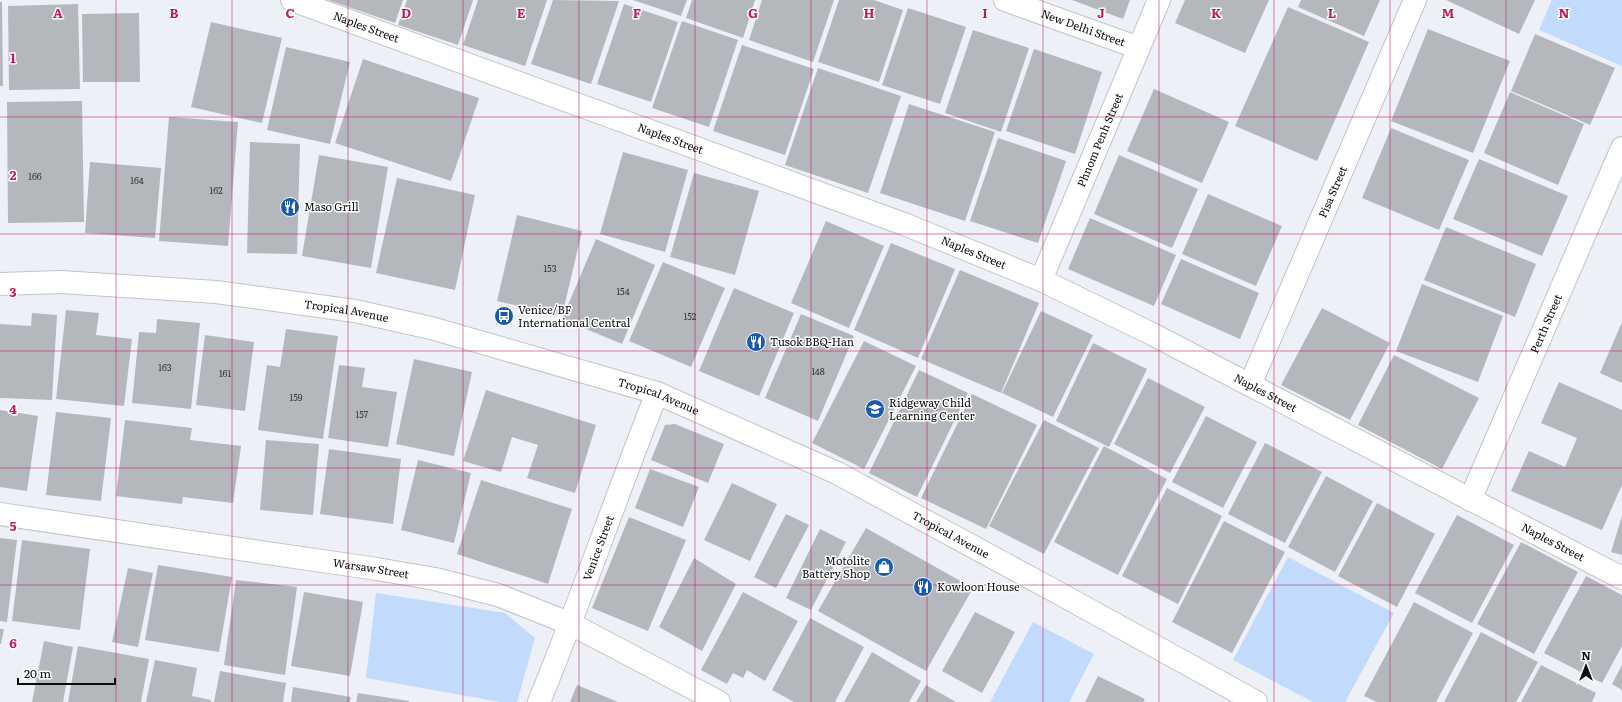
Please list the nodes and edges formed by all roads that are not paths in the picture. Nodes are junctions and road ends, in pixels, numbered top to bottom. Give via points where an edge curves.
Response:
1 (292, 0) edge
2 (1005, 0) edge
3 (1159, 0) edge
4 (1415, 0) edge
5 (1139, 48) junction
6 (1622, 148) edge
7 (1041, 280) junction
8 (0, 284) edge
9 (1250, 384) junction
10 (657, 393) junction
11 (1470, 500) junction
12 (0, 514) edge
13 (1622, 578) edge
14 (571, 624) junction
15 (539, 702) edge
16 (719, 702) edge
17 (1256, 702) edge

1 - 7 street, Naples Street via 897,222
2 - 5 street, New Delhi Street
3 - 5 street, Phnom Penh Street
4 - 9 street, Pisa Street
5 - 7 street, Phnom Penh Street
6 - 11 street, Perth Street
7 - 9 street, Naples Street
8 - 10 street, Tropical Avenue via 61,282 216,292 356,311 431,328
9 - 11 street, Naples Street
10 - 14 street, Venice Street via 618,492
10 - 17 street, Tropical Avenue via 838,473
11 - 13 street, Naples Street
12 - 14 street, Warsaw Street via 435,579 498,596
14 - 15 street, Venice Street
14 - 16 street, Warsaw Street

